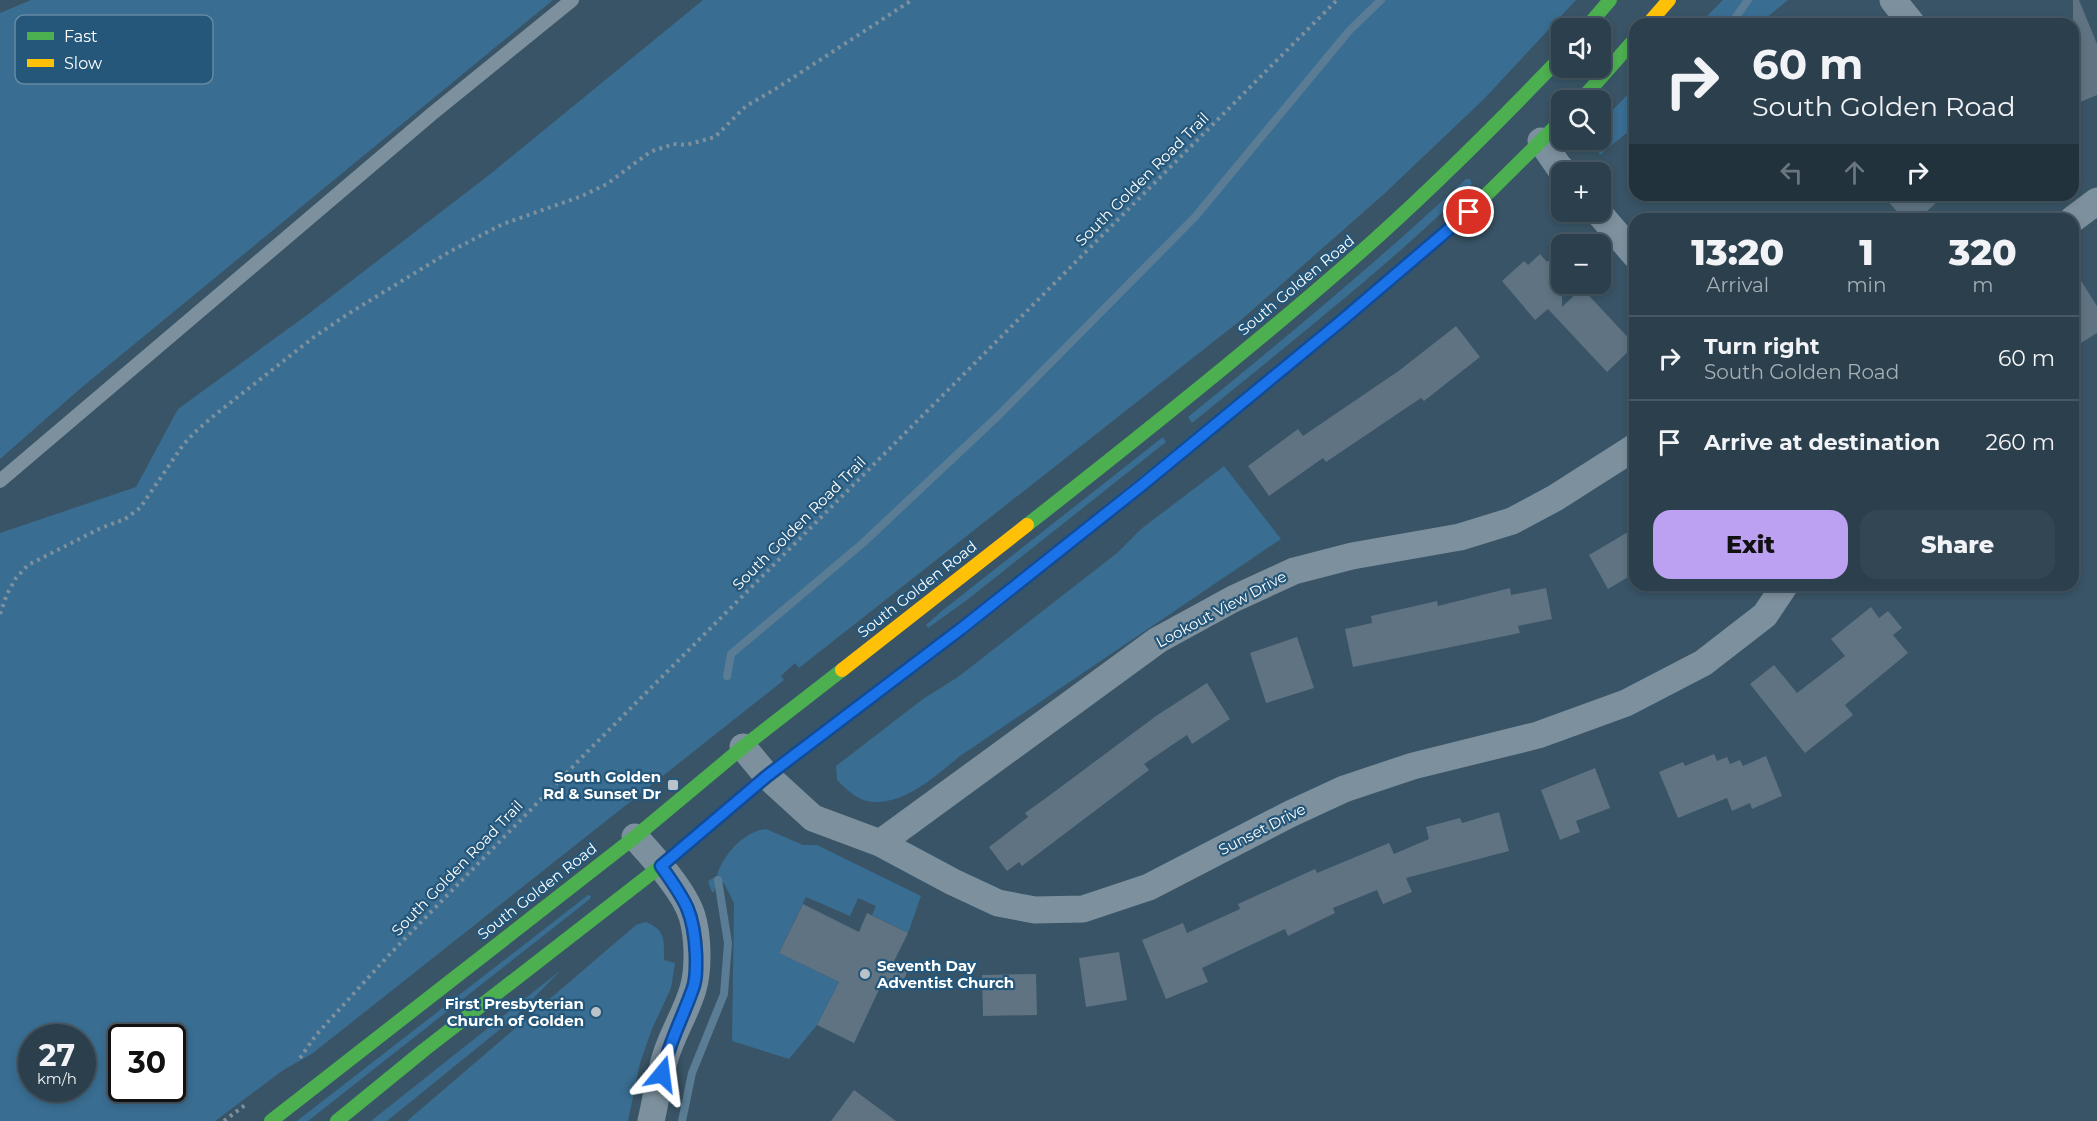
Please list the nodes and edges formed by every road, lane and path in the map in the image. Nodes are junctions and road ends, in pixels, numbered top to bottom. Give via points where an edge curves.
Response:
1 (572, 0) edge
2 (912, 0) edge
3 (1337, 0) edge
4 (1610, 0) edge
5 (1669, 0) edge
6 (1893, 0) edge
7 (1595, 18) edge
8 (1653, 18) edge
9 (1907, 18) edge
10 (1629, 46) edge
11 (1551, 70) edge
12 (1590, 90) edge
13 (1551, 127) edge
14 (1538, 136) junction
15 (1555, 162) edge
16 (2097, 201) edge
17 (2079, 214) edge
18 (1607, 222) edge
19 (1629, 248) edge
20 (1629, 451) edge
21 (0, 481) edge
22 (1781, 591) edge
23 (0, 614) edge
24 (743, 747) junction
25 (767, 776) junction
26 (635, 837) junction
27 (880, 843) junction
28 (661, 866) junction
29 (296, 1064) dead end
30 (271, 1121) edge
31 (337, 1121) edge
32 (651, 1121) edge

1 - 21 lane
2 - 23 path via 746,106 715,137 650,152 608,184 503,224 449,252 339,320 195,432 140,508 125,519 28,564 7,594
3 - 29 path, South Golden Road Trail via 588,751 421,922 316,1035
4 - 7 main road
5 - 8 main road
6 - 9 street
10 - 12 main road
11 - 24 main road, South Golden Road via 1520,108 1342,269 1052,505
13 - 14 main road
14 - 15 street
14 - 25 main road via 1469,212 1340,322 962,628
16 - 17 street
18 - 19 street
20 - 27 street, Lookout View Drive via 1512,521 1460,537 1352,556 1294,571 1233,599 1158,640
22 - 27 street, Sunset Drive via 1765,615 1703,663 1626,703 1538,735 1413,766 1344,789 1149,887 1083,909 1035,910 998,903
24 - 25 street, Sunset Drive
24 - 26 main road, South Golden Road
25 - 27 street, Sunset Drive via 813,818
25 - 28 main road
26 - 28 street
26 - 30 main road, South Golden Road
28 - 31 main road
28 - 32 street via 692,915 696,967 693,989 666,1057

